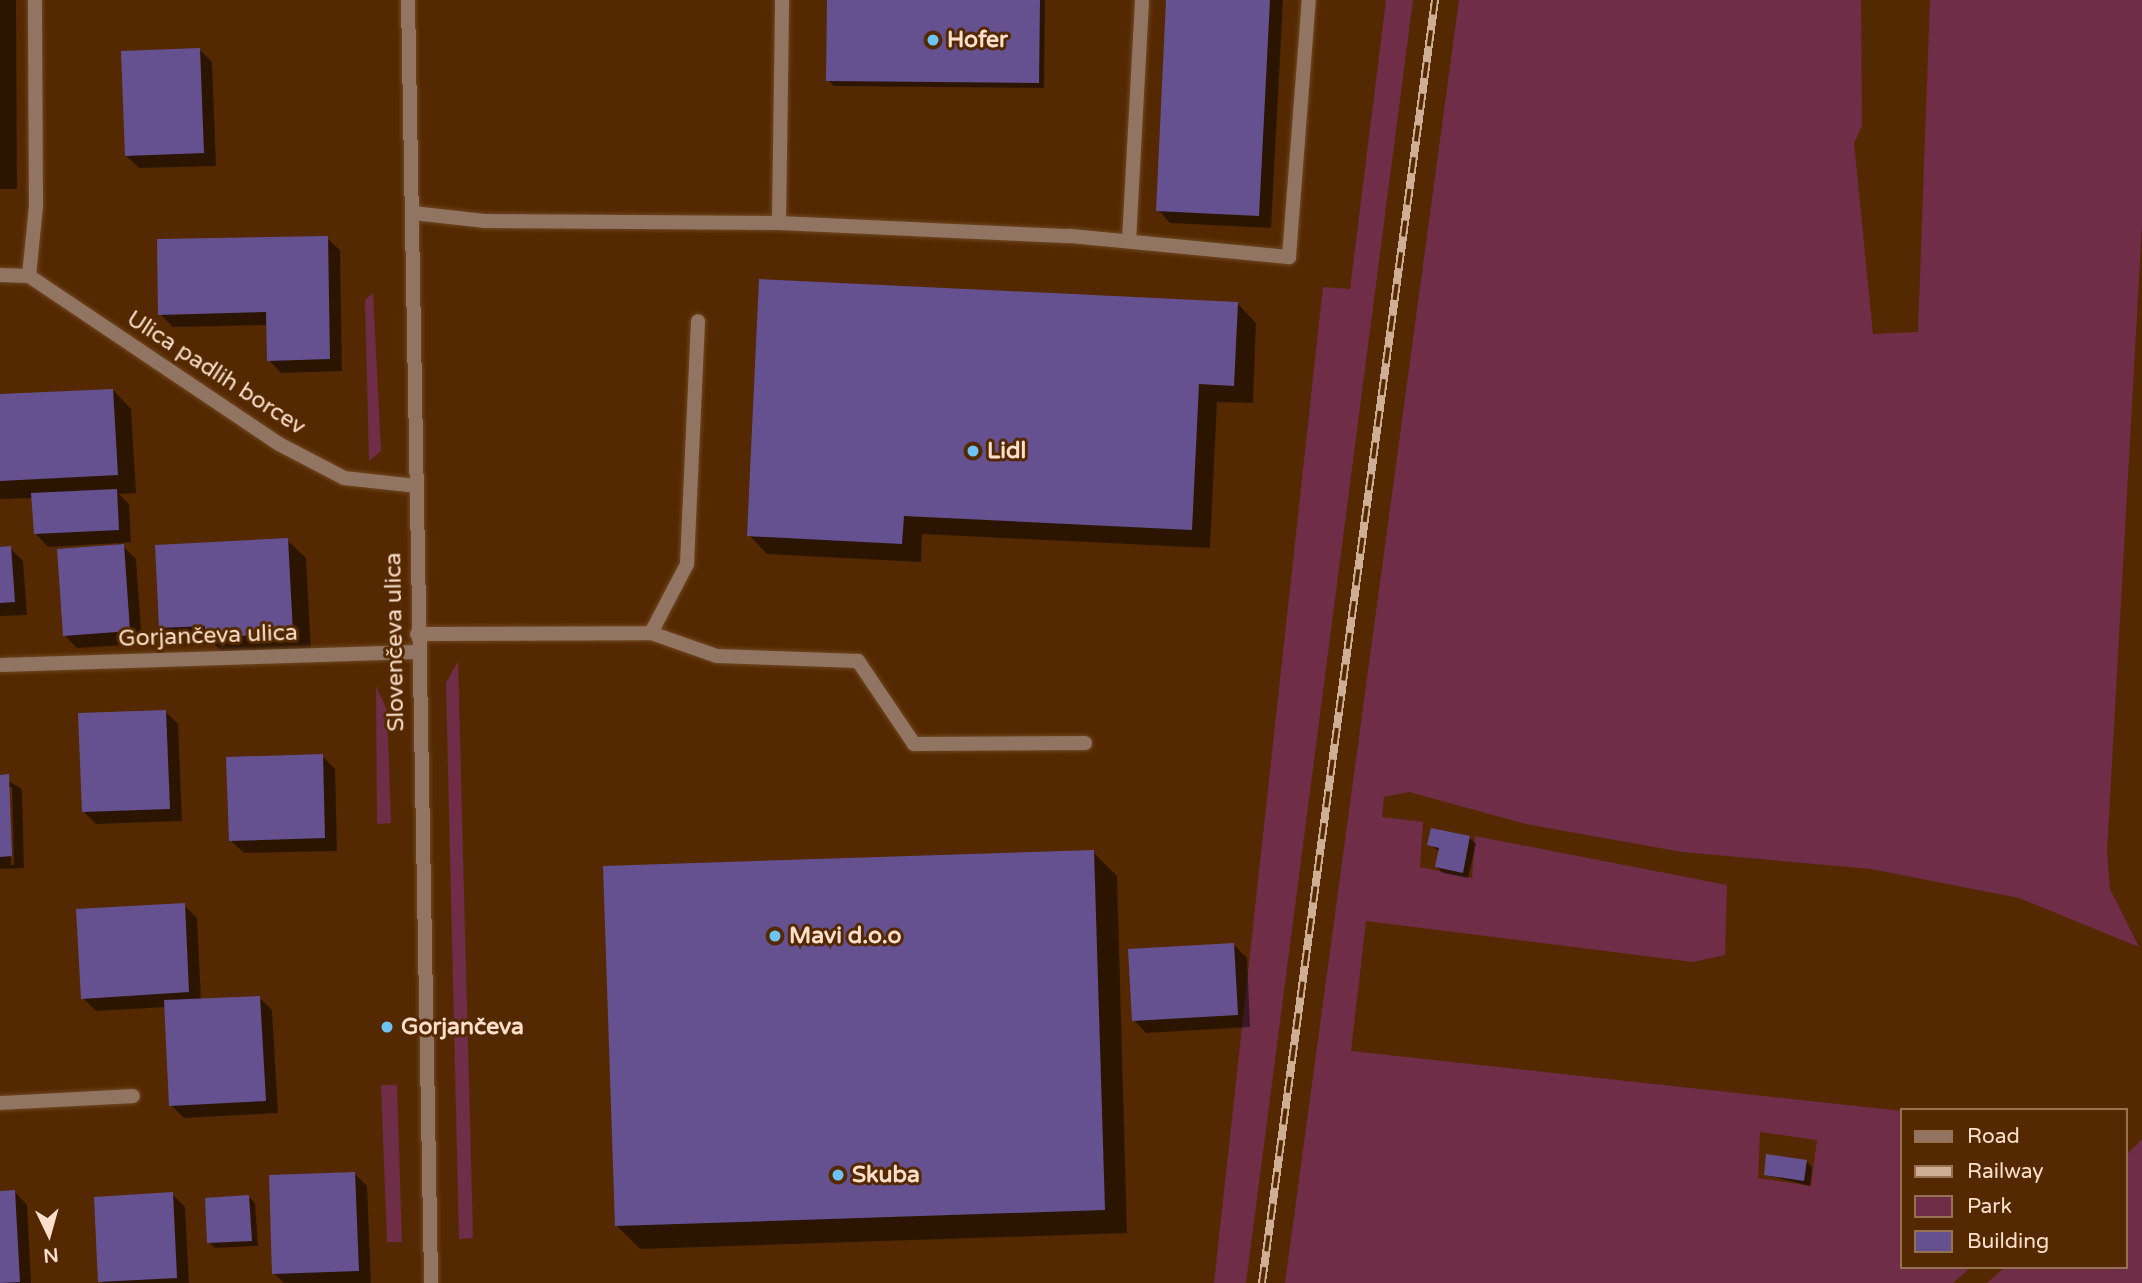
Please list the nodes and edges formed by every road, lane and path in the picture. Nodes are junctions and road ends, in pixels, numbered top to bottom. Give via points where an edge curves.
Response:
1 (34, 0) edge
2 (408, 0) edge
3 (782, 0) edge
4 (1142, 0) edge
5 (1310, 0) edge
6 (413, 213) junction
7 (779, 223) junction
8 (1129, 241) junction
9 (0, 275) edge
10 (29, 276) junction
11 (698, 321) dead end
12 (416, 486) junction
13 (651, 633) junction
14 (417, 634) junction
15 (417, 652) junction
16 (0, 665) edge
17 (1085, 743) dead end
18 (133, 1096) dead end
19 (0, 1103) edge
20 (431, 1283) edge

1 - 10 street via 36,206
2 - 6 street, Slovenčeva ulica
3 - 7 street
4 - 8 street
5 - 8 street via 1289,257
6 - 7 street via 484,221
6 - 12 street, Slovenčeva ulica
7 - 8 street
9 - 10 street
10 - 12 street, Ulica padlih borcev via 279,444 362,483
11 - 13 street via 687,564
12 - 14 street, Slovenčeva ulica
13 - 14 street
13 - 17 street via 717,656 858,661 914,744
14 - 15 street, Slovenčeva ulica
15 - 16 street, Gorjančeva ulica
15 - 20 street, Slovenčeva ulica
18 - 19 street

